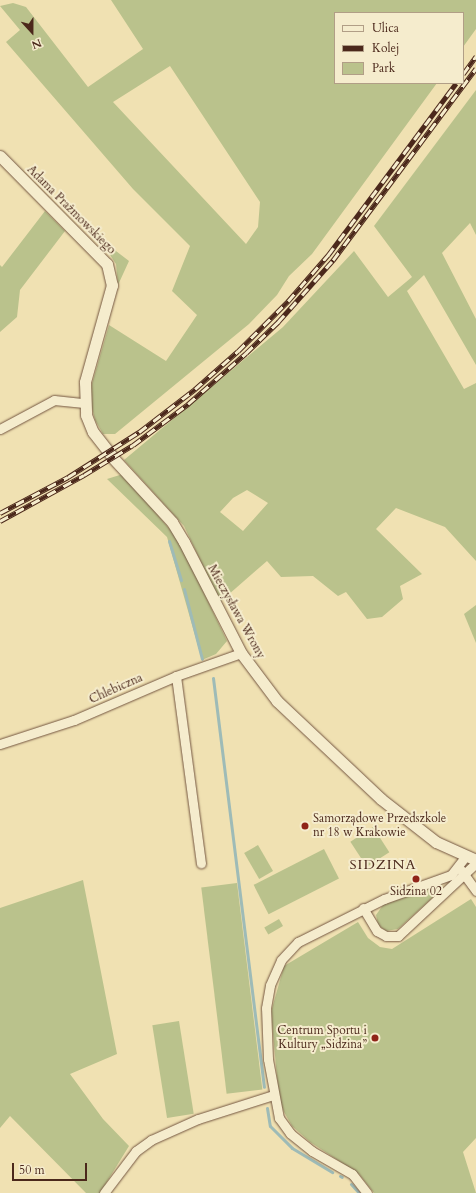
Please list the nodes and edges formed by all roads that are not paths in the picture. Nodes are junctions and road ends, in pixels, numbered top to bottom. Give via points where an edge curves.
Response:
1 (0, 156) edge
2 (84, 403) junction
3 (0, 429) edge
4 (241, 653) junction
5 (176, 676) junction
6 (0, 744) edge
7 (473, 860) edge
8 (201, 863) dead end
9 (462, 871) junction
10 (476, 891) edge
11 (363, 908) junction
12 (273, 1095) junction
13 (104, 1193) edge
14 (367, 1193) edge

1 - 2 street, Adama Prażmowskiego via 107,264 112,285 90,360
2 - 3 street via 54,400
2 - 4 street, Mieczysława Wrony via 89,425 98,439 172,522
4 - 5 street, Chlebiczna
4 - 7 street, Mieczysława Wrony via 277,701 362,781 426,834
5 - 6 street, Chlebiczna via 74,720
5 - 8 street
7 - 9 street
9 - 10 street
9 - 11 street
9 - 11 street via 398,936 386,936 377,932
11 - 12 street via 298,942 281,960 274,972 267,997 266,1020
12 - 13 street via 198,1119 151,1140 136,1151
12 - 14 street via 279,1118 290,1133 312,1152 352,1174

